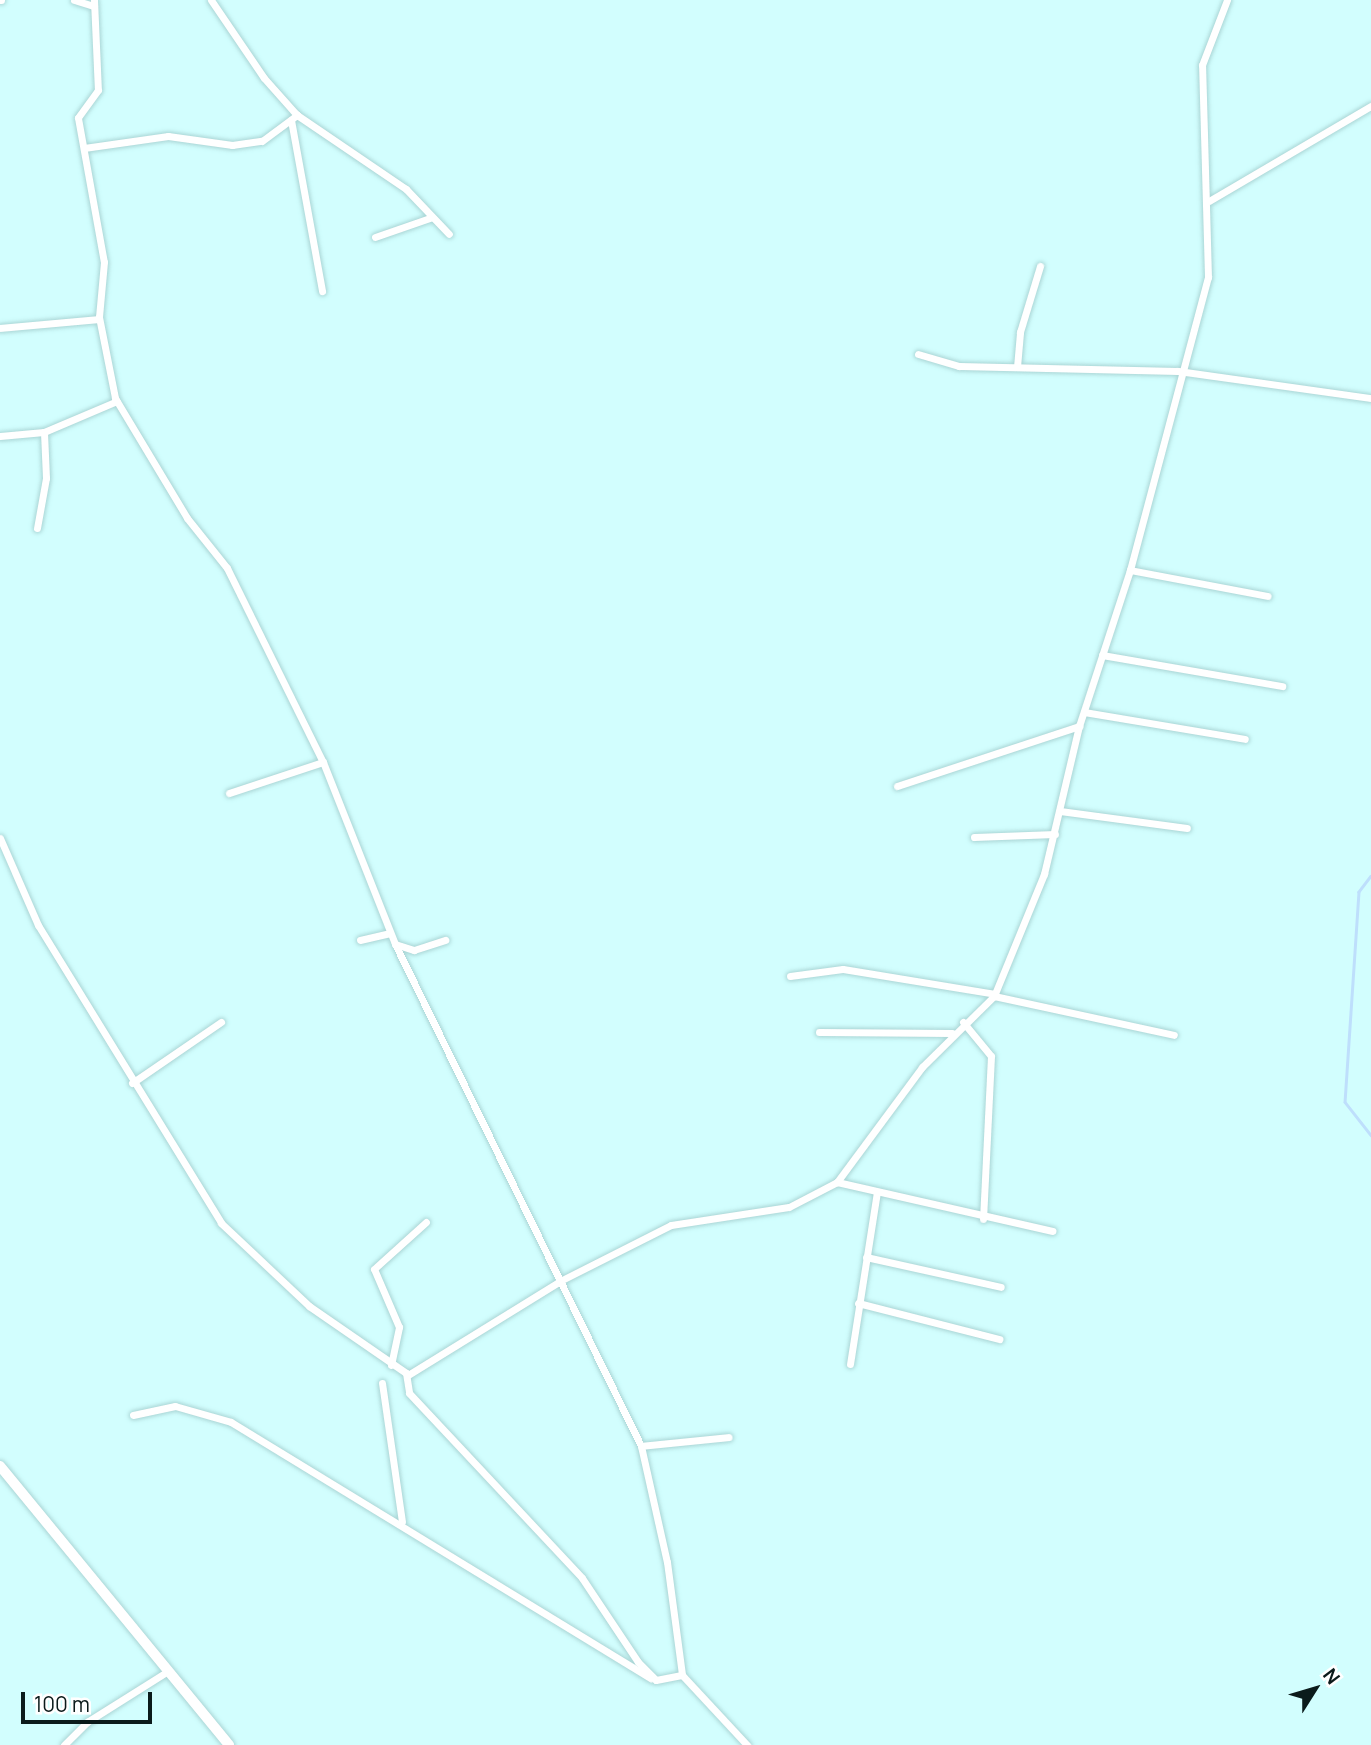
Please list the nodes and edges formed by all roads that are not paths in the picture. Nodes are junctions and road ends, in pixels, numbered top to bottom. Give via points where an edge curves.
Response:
1 (74, 0) edge
2 (211, 0) edge
3 (1227, 0) edge
4 (94, 3) edge
5 (1371, 106) edge
6 (294, 118) junction
7 (84, 148) junction
8 (1209, 201) junction
9 (430, 218) junction
10 (449, 234) dead end
11 (375, 237) dead end
12 (1041, 266) dead end
13 (322, 291) dead end
14 (99, 319) junction
15 (0, 328) edge
16 (918, 354) dead end
17 (1017, 367) junction
18 (1178, 371) junction
19 (1371, 398) edge
20 (117, 401) junction
21 (44, 432) junction
22 (0, 436) edge
23 (37, 528) dead end
24 (1130, 570) junction
25 (1268, 596) dead end
26 (1102, 655) junction
27 (1282, 685) dead end
28 (1084, 712) junction
29 (1079, 726) junction
30 (1245, 739) dead end
31 (323, 762) junction
32 (897, 786) dead end
33 (229, 793) dead end
34 (1060, 811) junction
35 (1187, 828) dead end
36 (1055, 834) junction
37 (974, 836) dead end
38 (0, 838) edge
39 (390, 933) junction
40 (360, 940) dead end
41 (445, 940) dead end
42 (395, 944) junction
43 (790, 976) dead end
44 (994, 995) junction
45 (221, 1022) dead end
46 (963, 1023) junction
47 (819, 1032) dead end
48 (952, 1033) junction
49 (1174, 1035) dead end
50 (132, 1083) junction
51 (837, 1182) junction
52 (877, 1192) junction
53 (983, 1219) junction
54 (426, 1222) dead end
55 (1052, 1231) dead end
56 (866, 1257) junction
57 (560, 1281) junction
58 (1001, 1287) dead end
59 (858, 1303) junction
60 (999, 1339) dead end
61 (850, 1364) dead end
62 (391, 1365) junction
63 (408, 1375) junction
64 (382, 1383) dead end
65 (134, 1415) dead end
66 (729, 1437) dead end
67 (641, 1446) junction
68 (0, 1466) edge
69 (402, 1522) junction
70 (168, 1671) junction
71 (682, 1675) junction
72 (656, 1680) junction
73 (64, 1745) edge
74 (229, 1745) edge
75 (747, 1745) edge

1 - 4 street
2 - 6 street
3 - 8 street via 1202,65
4 - 7 street via 98,90 78,118
5 - 8 street
6 - 7 street via 262,141 232,145 168,136
6 - 9 street via 357,150
6 - 13 street
7 - 14 street via 104,262
8 - 18 street via 1209,277
9 - 10 street
9 - 11 street
12 - 17 street via 1020,332
14 - 15 street
14 - 20 street
16 - 17 street via 959,366
17 - 18 street
18 - 19 street
18 - 24 street
20 - 21 street
20 - 31 street via 187,518 227,568
21 - 22 street
21 - 23 street via 46,478
24 - 25 street
24 - 26 street
26 - 27 street
26 - 28 street
28 - 29 street
28 - 30 street
29 - 32 street
29 - 34 street
31 - 33 street
31 - 39 street
34 - 35 street
34 - 36 street
36 - 37 street
36 - 44 street
38 - 50 street via 38,925
39 - 40 street
39 - 42 street
41 - 42 street via 414,950
42 - 57 street
43 - 44 street via 843,968
44 - 46 street
44 - 49 street
45 - 50 street
46 - 48 street
46 - 53 street via 991,1056
47 - 48 street
48 - 51 street
50 - 62 street via 221,1223 309,1306
51 - 52 street
51 - 57 street via 789,1207 671,1225
52 - 53 street
52 - 56 street
53 - 55 street
54 - 62 street via 374,1269 399,1327
56 - 58 street
56 - 59 street
57 - 63 street
57 - 67 street
59 - 60 street
59 - 61 street
62 - 63 street
63 - 72 street via 409,1393 582,1578
64 - 69 street
65 - 69 street via 175,1406 231,1422
66 - 67 street
67 - 71 street via 667,1562
68 - 70 main road
69 - 72 street
70 - 73 street via 87,1723
70 - 74 main road
71 - 72 street
71 - 75 street

